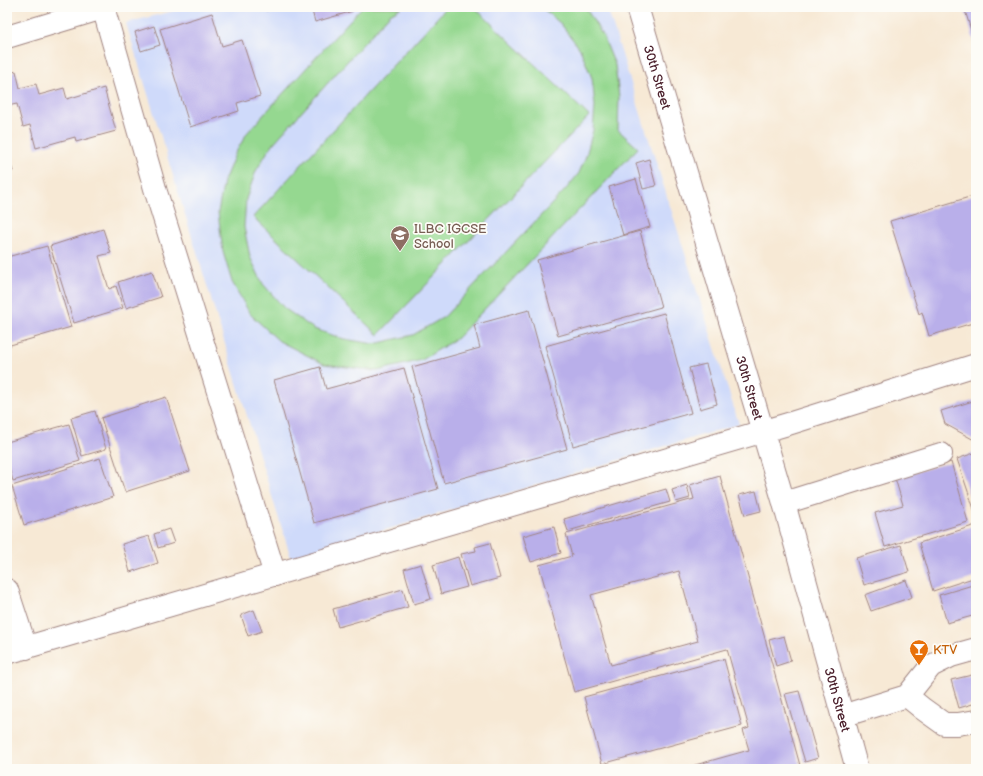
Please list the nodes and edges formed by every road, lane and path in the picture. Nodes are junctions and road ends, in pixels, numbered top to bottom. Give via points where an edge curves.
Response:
1 (104, 7) edge
2 (637, 7) edge
3 (7, 38) edge
4 (976, 365) edge
5 (763, 431) junction
6 (941, 454) dead end
7 (784, 503) junction
8 (275, 575) junction
9 (7, 590) edge
10 (976, 649) edge
11 (16, 650) edge
12 (906, 696) junction
13 (842, 716) junction
14 (976, 721) edge
15 (857, 769) edge

1 - 3 street
1 - 8 street via 156,192
2 - 5 street, 30th Street
4 - 5 street
5 - 7 street, 30th Street
5 - 8 street
6 - 7 street
7 - 13 street, 30th Street
8 - 11 street
9 - 11 street
10 - 12 street via 951,656 931,666
12 - 13 street
12 - 14 street via 944,724
13 - 15 street, 30th Street

